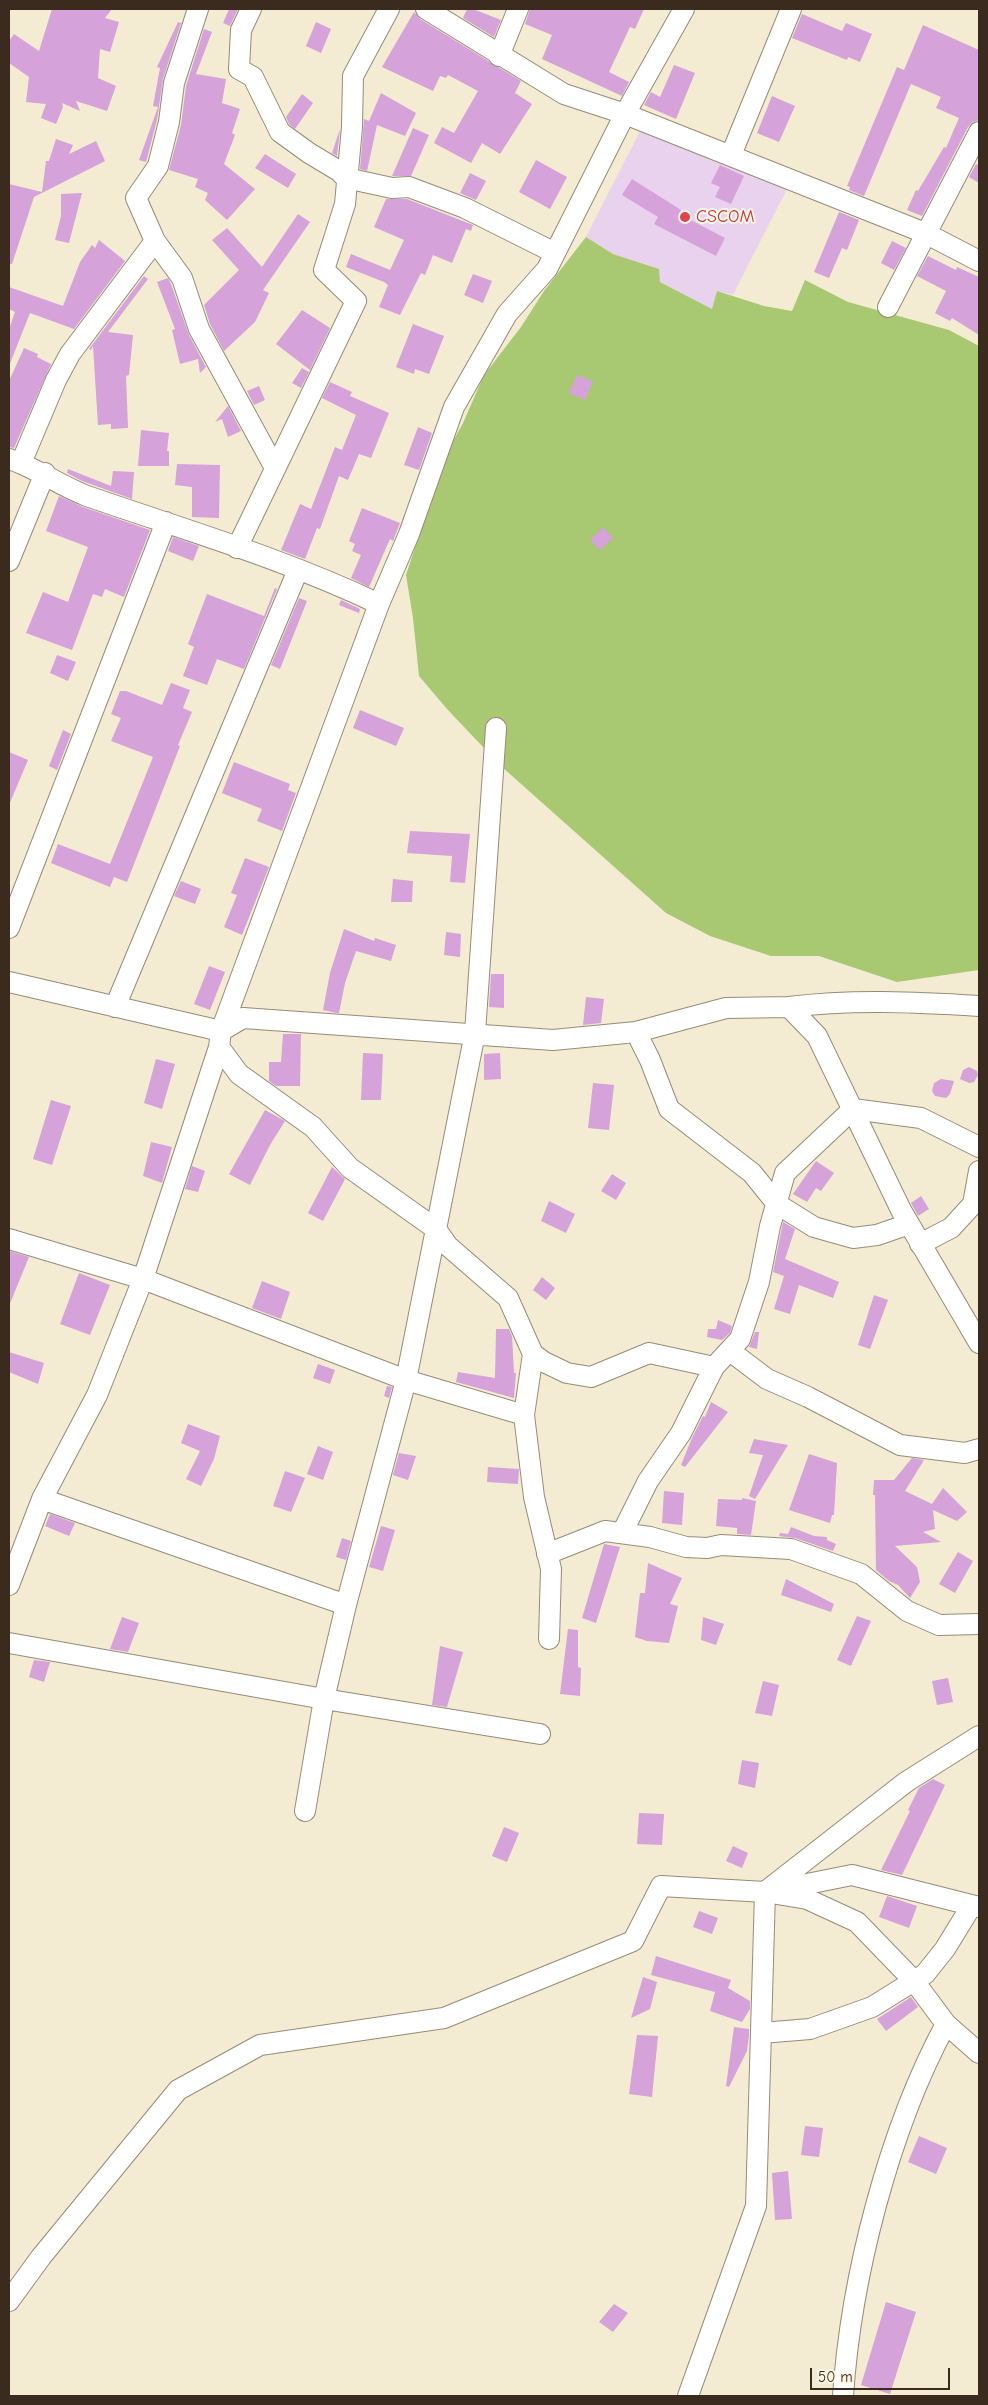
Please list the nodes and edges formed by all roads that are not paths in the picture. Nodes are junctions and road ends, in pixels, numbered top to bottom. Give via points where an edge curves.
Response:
1 (198, 9) edge
2 (251, 9) edge
3 (389, 9) edge
4 (426, 9) edge
5 (518, 9) edge
6 (684, 9) edge
7 (791, 9) edge
8 (499, 56) junction
9 (625, 114) junction
10 (979, 132) edge
11 (731, 155) junction
12 (346, 178) junction
13 (925, 233) junction
14 (155, 241) junction
15 (555, 253) junction
16 (979, 261) edge
17 (888, 307) dead end
18 (15, 461) edge
19 (276, 468) junction
20 (45, 473) junction
21 (166, 522) junction
22 (237, 548) junction
23 (9, 561) edge
24 (298, 570) junction
25 (379, 604) junction
26 (496, 728) dead end
27 (9, 928) edge
28 (9, 982) edge
29 (979, 1006) edge
30 (115, 1007) junction
31 (789, 1007) junction
32 (636, 1032) junction
33 (474, 1033) junction
34 (220, 1039) junction
35 (853, 1109) junction
36 (979, 1147) edge
37 (979, 1170) edge
38 (776, 1204) junction
39 (908, 1224) junction
40 (436, 1229) junction
41 (9, 1239) edge
42 (920, 1244) junction
43 (144, 1278) junction
44 (979, 1343) edge
45 (730, 1351) junction
46 (532, 1354) junction
47 (714, 1367) junction
48 (406, 1380) junction
49 (524, 1415) junction
50 (979, 1448) edge
51 (42, 1499) junction
52 (622, 1533) junction
53 (547, 1554) junction
54 (9, 1585) edge
55 (346, 1605) junction
56 (979, 1624) edge
57 (549, 1639) dead end
58 (9, 1643) edge
59 (324, 1699) junction
60 (540, 1734) dead end
61 (979, 1736) edge
62 (305, 1810) dead end
63 (765, 1892) junction
64 (976, 1906) edge
65 (914, 1981) junction
66 (946, 2024) junction
67 (761, 2033) junction
68 (979, 2053) edge
69 (9, 2300) edge
70 (688, 2396) edge
71 (843, 2396) edge

1 - 14 street via 174,83 158,166 136,198
2 - 12 street via 241,30 239,69 253,77 280,132 339,170
3 - 12 street via 353,76
4 - 8 street
5 - 8 street
6 - 9 street
7 - 11 street
8 - 9 street via 564,94
9 - 11 street
9 - 15 street
10 - 13 street
11 - 13 street
12 - 15 street via 392,188 409,187 465,208
12 - 19 street via 345,204 324,270 356,301
13 - 16 street
13 - 17 street
14 - 18 street via 70,354
14 - 19 street via 182,278 199,329
15 - 25 street via 547,269 507,314 454,407 410,534
18 - 20 street
19 - 22 street
20 - 21 street via 85,495
20 - 23 street
21 - 22 street
21 - 27 street
22 - 24 street
24 - 25 street
24 - 30 street
25 - 34 street
26 - 33 street
28 - 30 street
29 - 31 street via 922,1002 824,1002
30 - 34 street
31 - 32 street via 726,1008
31 - 35 street via 817,1036
32 - 33 street via 553,1040
32 - 38 street via 669,1109 752,1173
33 - 34 street via 243,1018
33 - 40 street
34 - 40 street via 239,1074 313,1127 350,1168
34 - 43 street
35 - 36 street via 921,1118
35 - 38 street via 785,1173
35 - 39 street
37 - 42 street via 974,1204 951,1228
38 - 39 street via 814,1227 853,1238 877,1235
38 - 45 street via 759,1282 740,1339
39 - 42 street
40 - 46 street via 448,1246 508,1298
40 - 48 street
41 - 43 street
42 - 44 street
43 - 48 street
43 - 51 street via 97,1395
45 - 47 street
45 - 50 street via 767,1379 900,1445 965,1453
46 - 47 street via 567,1373 592,1377 649,1353
46 - 49 street
47 - 52 street via 681,1433 648,1481
48 - 49 street
48 - 55 street
49 - 53 street via 534,1497
51 - 54 street
51 - 55 street
52 - 53 street via 605,1531
52 - 56 street via 686,1548 791,1549 861,1574 907,1611 939,1626
53 - 57 street via 550,1569
55 - 59 street
58 - 59 street
59 - 60 street
59 - 62 street
61 - 63 street via 906,1782
63 - 64 street via 852,1875
63 - 65 street via 807,1899 857,1922
63 - 67 street
63 - 69 street via 661,1886 633,1941 444,2018 260,2045 178,2090
64 - 65 street via 925,1974
65 - 66 street
65 - 67 street via 872,2008 810,2029
66 - 68 street
66 - 71 street via 931,2052 899,2134 876,2212 861,2268
67 - 70 street via 756,2206

